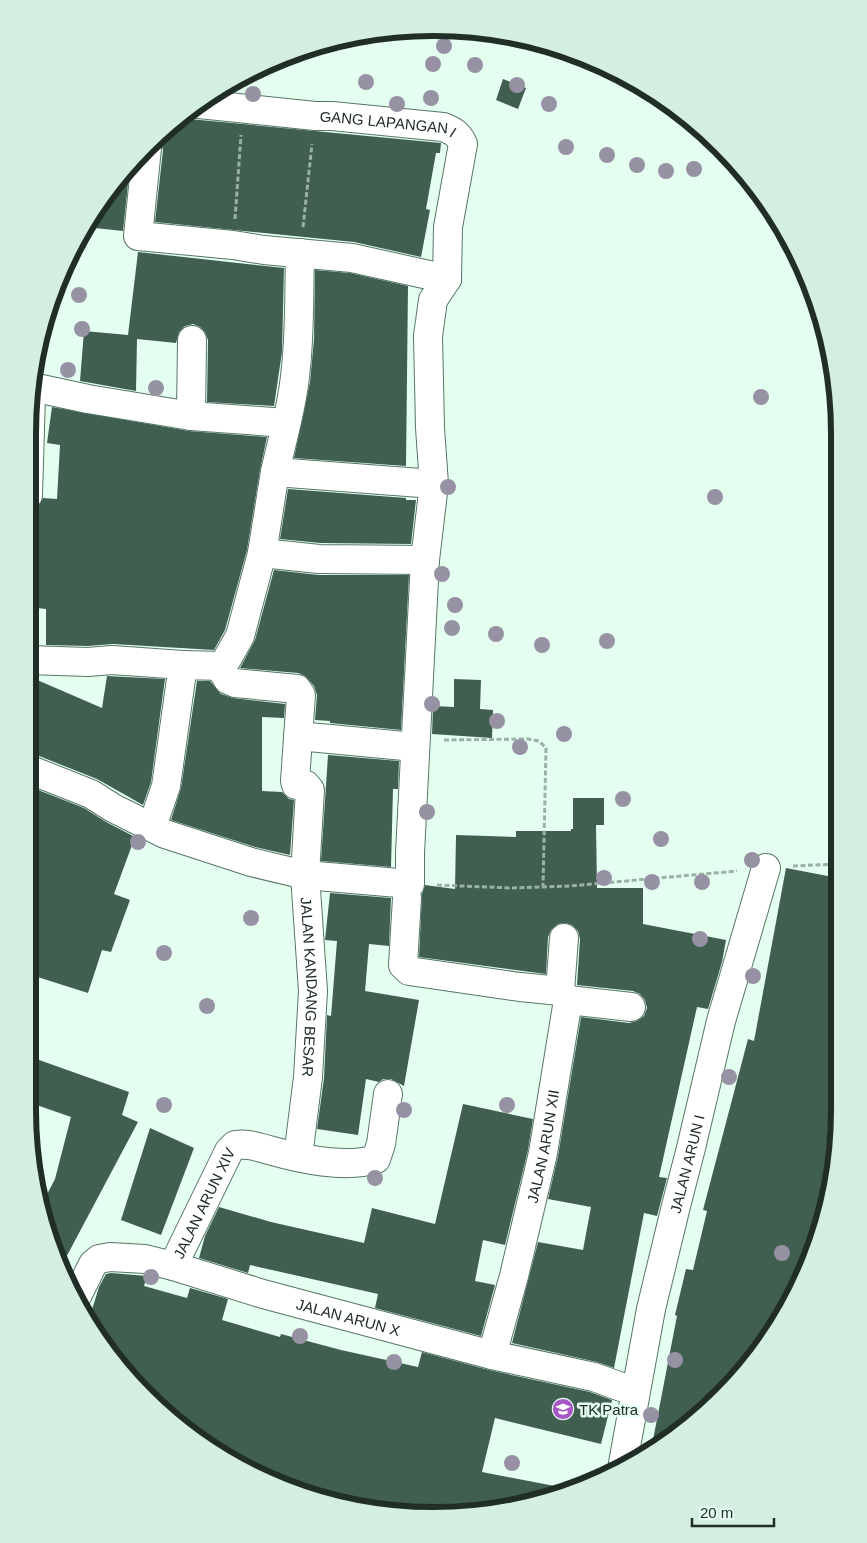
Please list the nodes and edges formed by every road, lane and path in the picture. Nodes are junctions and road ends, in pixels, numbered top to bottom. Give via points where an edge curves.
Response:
1 (211, 105) edge
2 (243, 107) junction
3 (315, 116) junction
4 (146, 161) edge
5 (233, 245) junction
6 (300, 253) junction
7 (447, 279) junction
8 (192, 340) dead end
9 (39, 389) edge
10 (191, 416) junction
11 (286, 423) junction
12 (275, 472) junction
13 (434, 484) junction
14 (262, 553) junction
15 (425, 560) junction
16 (36, 660) edge
17 (184, 665) junction
18 (223, 666) junction
19 (298, 736) junction
20 (415, 744) junction
21 (36, 772) edge
22 (152, 827) junction
23 (831, 864) edge
24 (766, 868) junction
25 (305, 875) junction
26 (543, 887) junction
27 (408, 891) junction
28 (564, 938) dead end
29 (564, 995) junction
30 (631, 1007) dead end
31 (388, 1094) dead end
32 (298, 1157) junction
33 (173, 1266) junction
34 (80, 1290) edge
35 (492, 1355) junction
36 (635, 1392) junction
37 (624, 1458) edge

1 - 2 street, GANG LAPANGAN I
2 - 3 street, GANG LAPANGAN I
2 - 5 path
3 - 6 path
3 - 7 street, GANG LAPANGAN I via 443,127 460,137 462,144 448,227
4 - 5 street via 138,236
5 - 6 street
6 - 7 street via 352,258
6 - 11 street via 296,368
7 - 13 street via 433,300 428,336
8 - 10 street
9 - 10 street
10 - 11 street
11 - 12 street
12 - 13 street
12 - 14 street
13 - 15 street
14 - 15 street via 319,559
14 - 18 street via 240,636
15 - 20 street
16 - 17 street via 112,660
17 - 18 street
17 - 22 street via 166,786
18 - 19 street via 228,680 235,683 297,689 301,695
19 - 20 street
19 - 25 street, JALAN KANDANG BESAR via 295,781 296,785 306,785 310,790
20 - 26 path via 528,739 539,741 546,748
20 - 27 street
21 - 22 street via 83,791
22 - 25 street via 206,848
23 - 24 path
24 - 26 path
24 - 36 street, JALAN ARUN I via 721,1021 651,1309
25 - 27 street
25 - 32 street, JALAN KANDANG BESAR via 313,991 308,1077
26 - 27 path
27 - 29 street via 403,965 409,971
28 - 29 street, JALAN ARUN XII
29 - 30 street
29 - 35 street, JALAN ARUN XII via 542,1153
31 - 32 street via 376,1159 348,1164
32 - 33 street, JALAN ARUN XIV via 252,1144 235,1145
33 - 34 street, JALAN ARUN X via 145,1259 99,1259 93,1264
33 - 35 street, JALAN ARUN X via 263,1294
35 - 36 street, JALAN ARUN X via 594,1377
36 - 37 street, JALAN ARUN I

